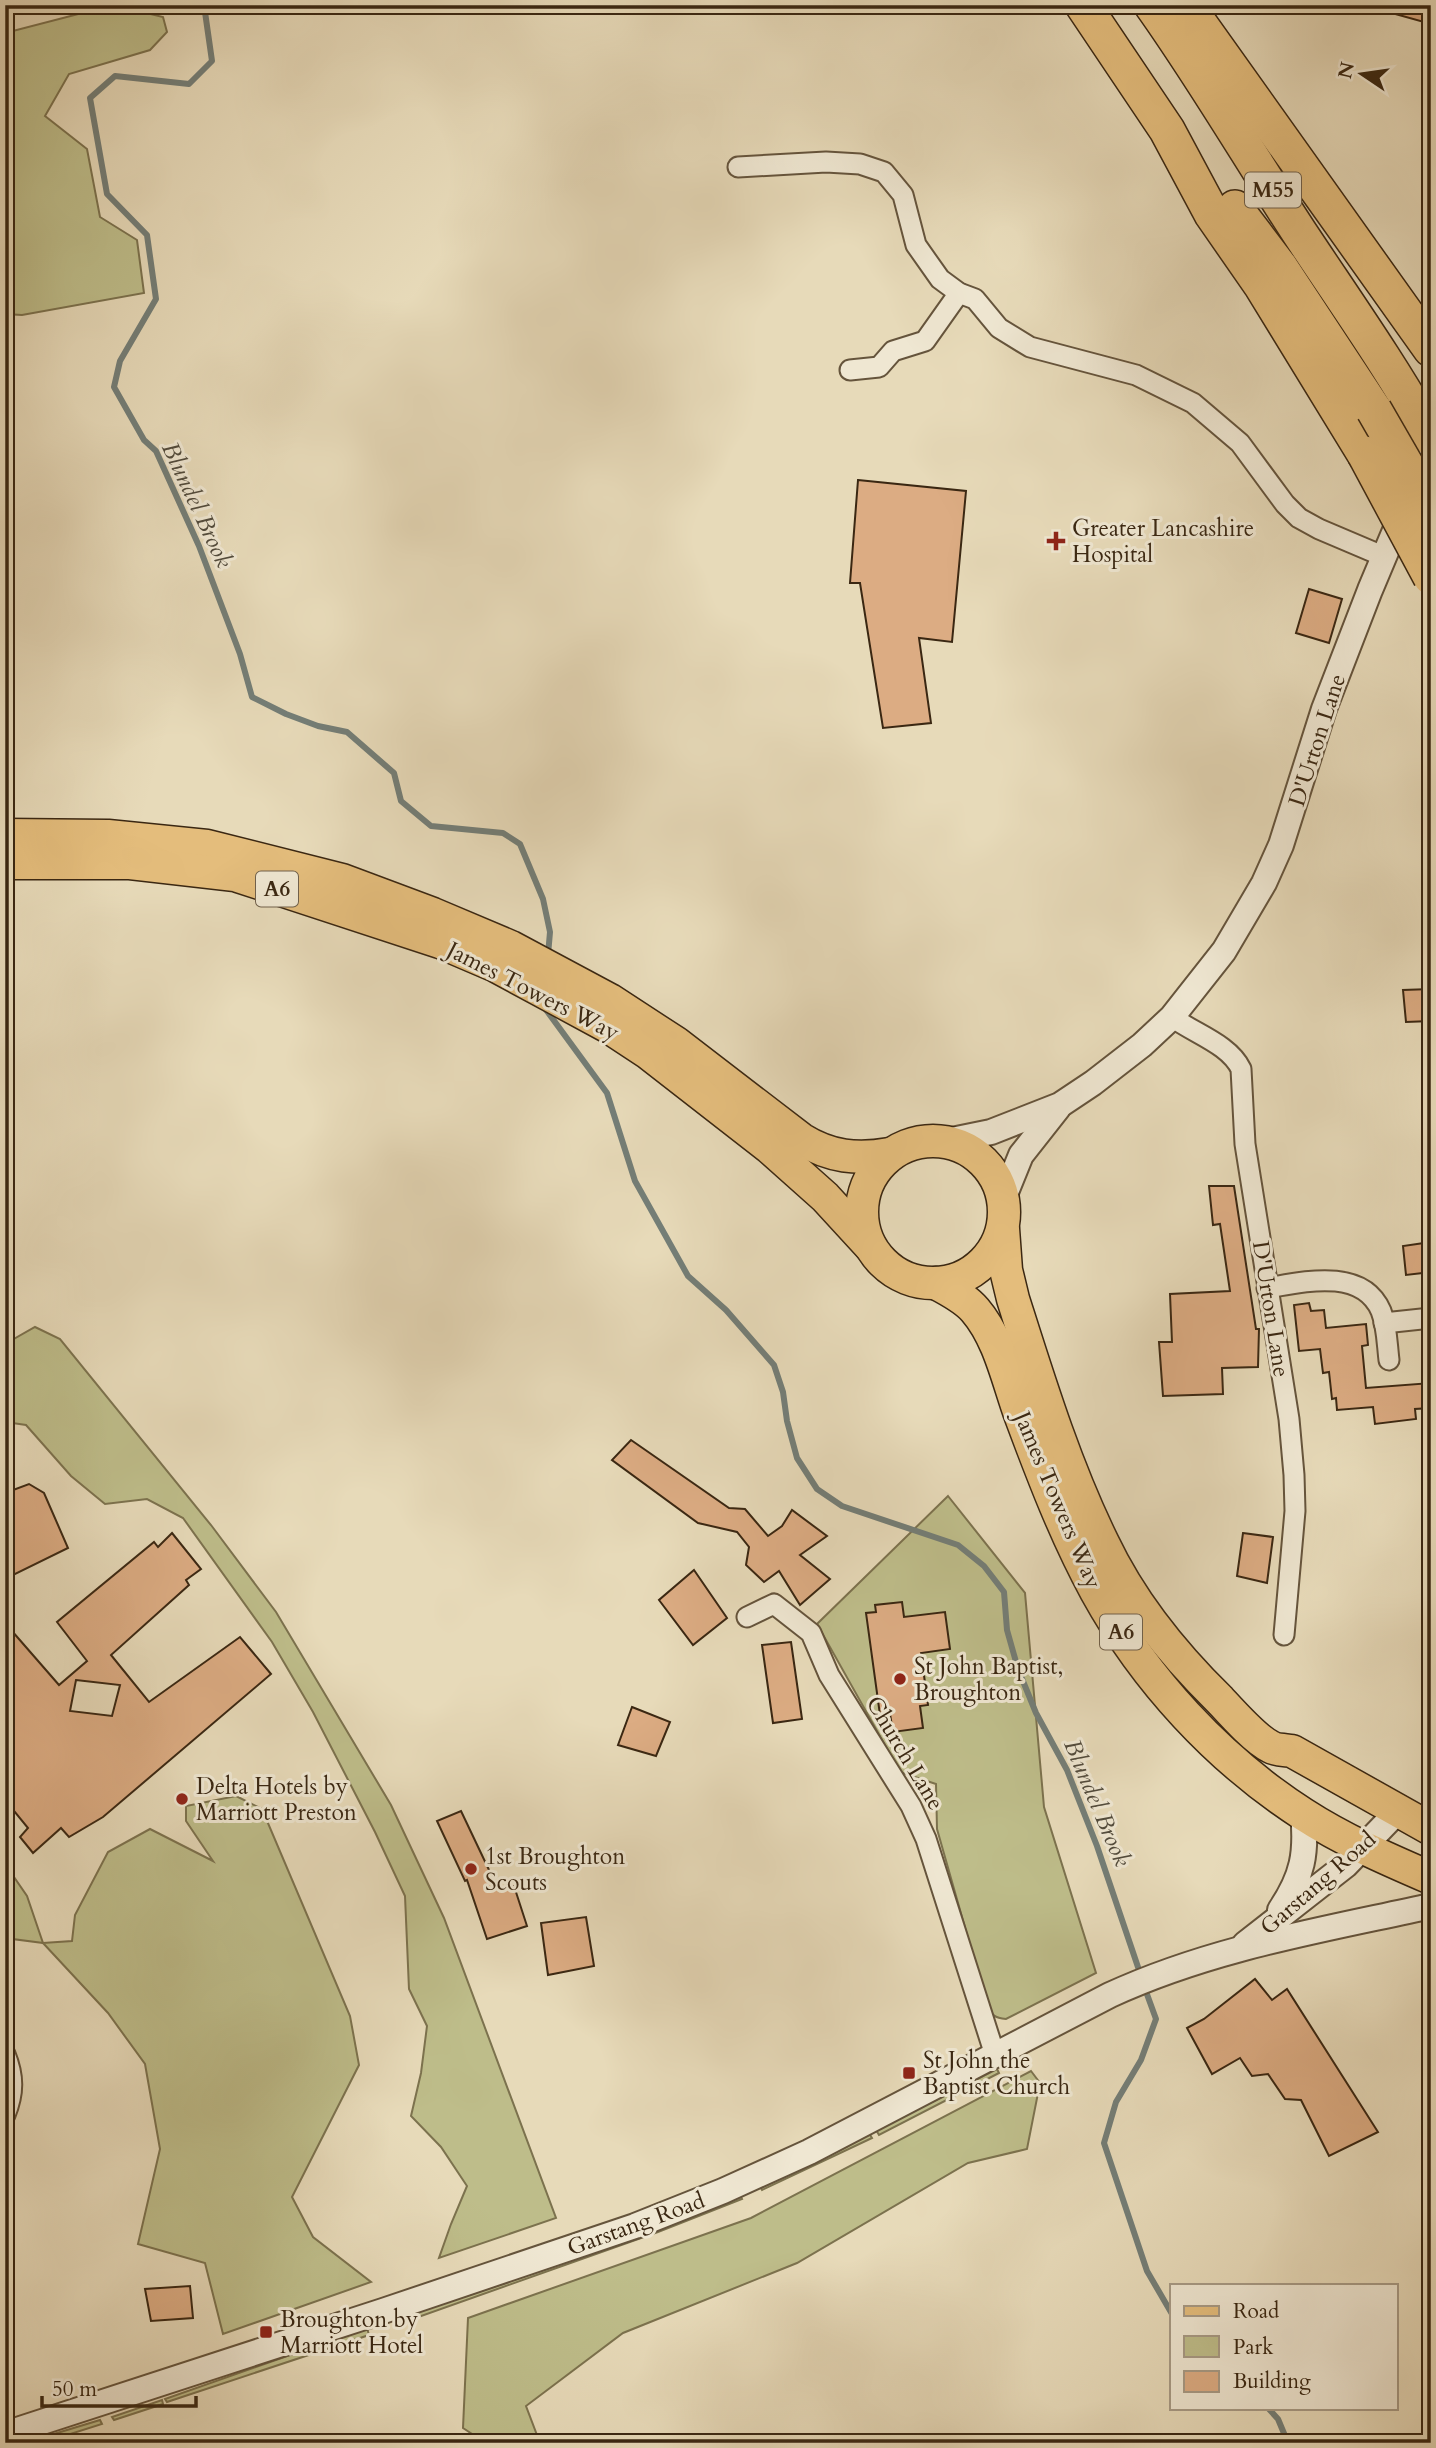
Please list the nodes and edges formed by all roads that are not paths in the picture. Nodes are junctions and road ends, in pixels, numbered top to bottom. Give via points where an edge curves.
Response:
1 (1083, 5) edge
2 (1152, 5) edge
3 (1186, 5) edge
4 (1194, 5) edge
5 (1215, 44) junction
6 (1167, 130) junction
7 (738, 167) dead end
8 (959, 293) junction
9 (1423, 337) edge
10 (850, 370) dead end
11 (1431, 438) edge
12 (1431, 446) edge
13 (1431, 509) edge
14 (1385, 557) junction
15 (1431, 577) edge
16 (5, 835) edge
17 (5, 863) edge
18 (1172, 1017) junction
19 (1060, 1105) junction
20 (947, 1141) junction
21 (890, 1154) junction
22 (1004, 1197) junction
23 (1003, 1229) junction
24 (870, 1246) junction
25 (936, 1283) junction
26 (1267, 1287) junction
27 (1431, 1318) edge
28 (1384, 1323) junction
29 (1389, 1360) dead end
30 (747, 1617) dead end
31 (1283, 1635) dead end
32 (1397, 1812) junction
33 (1303, 1814) junction
34 (1431, 1829) edge
35 (1363, 1847) junction
36 (1431, 1878) edge
37 (1431, 1906) edge
38 (1249, 1941) junction
39 (5, 2054) edge
40 (995, 2055) junction
41 (5, 2115) edge
42 (5, 2434) edge

1 - 6 highway, M55
2 - 11 highway, M55
3 - 5 highway, M55
4 - 5 highway, M55
5 - 9 highway, M55
6 - 13 highway, M55, bridge via 1279,266 1374,410
6 - 15 highway, M55, bridge via 1212,214 1365,454
7 - 8 street via 826,162 860,164 884,172 903,195 916,246 940,279
8 - 10 street via 925,341 893,351 879,367
8 - 14 street via 975,299 999,328 1030,347 1136,374 1193,403 1240,443 1299,518
12 - 14 street, D'Urton Lane
14 - 18 street, D'Urton Lane via 1324,709 1275,859 1224,951
16 - 21 main road, James Towers Way / A6 via 108,836 207,846 342,880 511,947 591,988 677,1043 816,1148 850,1157
17 - 24 main road, James Towers Way / A6 via 130,863 235,875 496,966 648,1053 770,1148
18 - 19 street, D'Urton Lane via 1118,1065
18 - 26 street, D'Urton Lane via 1228,1052 1241,1069 1245,1144
19 - 20 street, D'Urton Lane via 991,1132
19 - 22 street, D'Urton Lane via 1021,1155
20 - 21 main road, A6 via 917,1142
20 - 22 main road, A6 via 984,1160
21 - 24 main road via 866,1187 863,1227
22 - 23 main road, A6
23 - 25 main road, A6 via 994,1250 979,1267 959,1279
23 - 32 main road, James Towers Way / A6 via 1013,1299 1058,1435 1083,1501 1126,1585 1179,1657 1263,1741 1292,1751
24 - 25 main road, A6 via 905,1278
25 - 33 main road, James Towers Way / A6 via 967,1303 987,1328 1075,1550 1124,1637 1153,1676 1225,1754
26 - 28 street via 1320,1280 1345,1283 1366,1292
26 - 31 street, D'Urton Lane via 1294,1475
27 - 28 street
28 - 29 street
30 - 40 street, Church Lane via 774,1604 811,1633 829,1675 911,1806 926,1839
32 - 34 main road, A6
32 - 35 street, Garstang Road
33 - 35 main road, James Towers Way / A6
33 - 38 street via 1301,1872 1287,1899
35 - 36 main road, James Towers Way / A6
35 - 38 street, Garstang Road
37 - 38 street, Garstang Road
38 - 40 street, Garstang Road via 1130,1986
39 - 41 street via 13,2079
40 - 42 street, Garstang Road via 809,2152 635,2226

